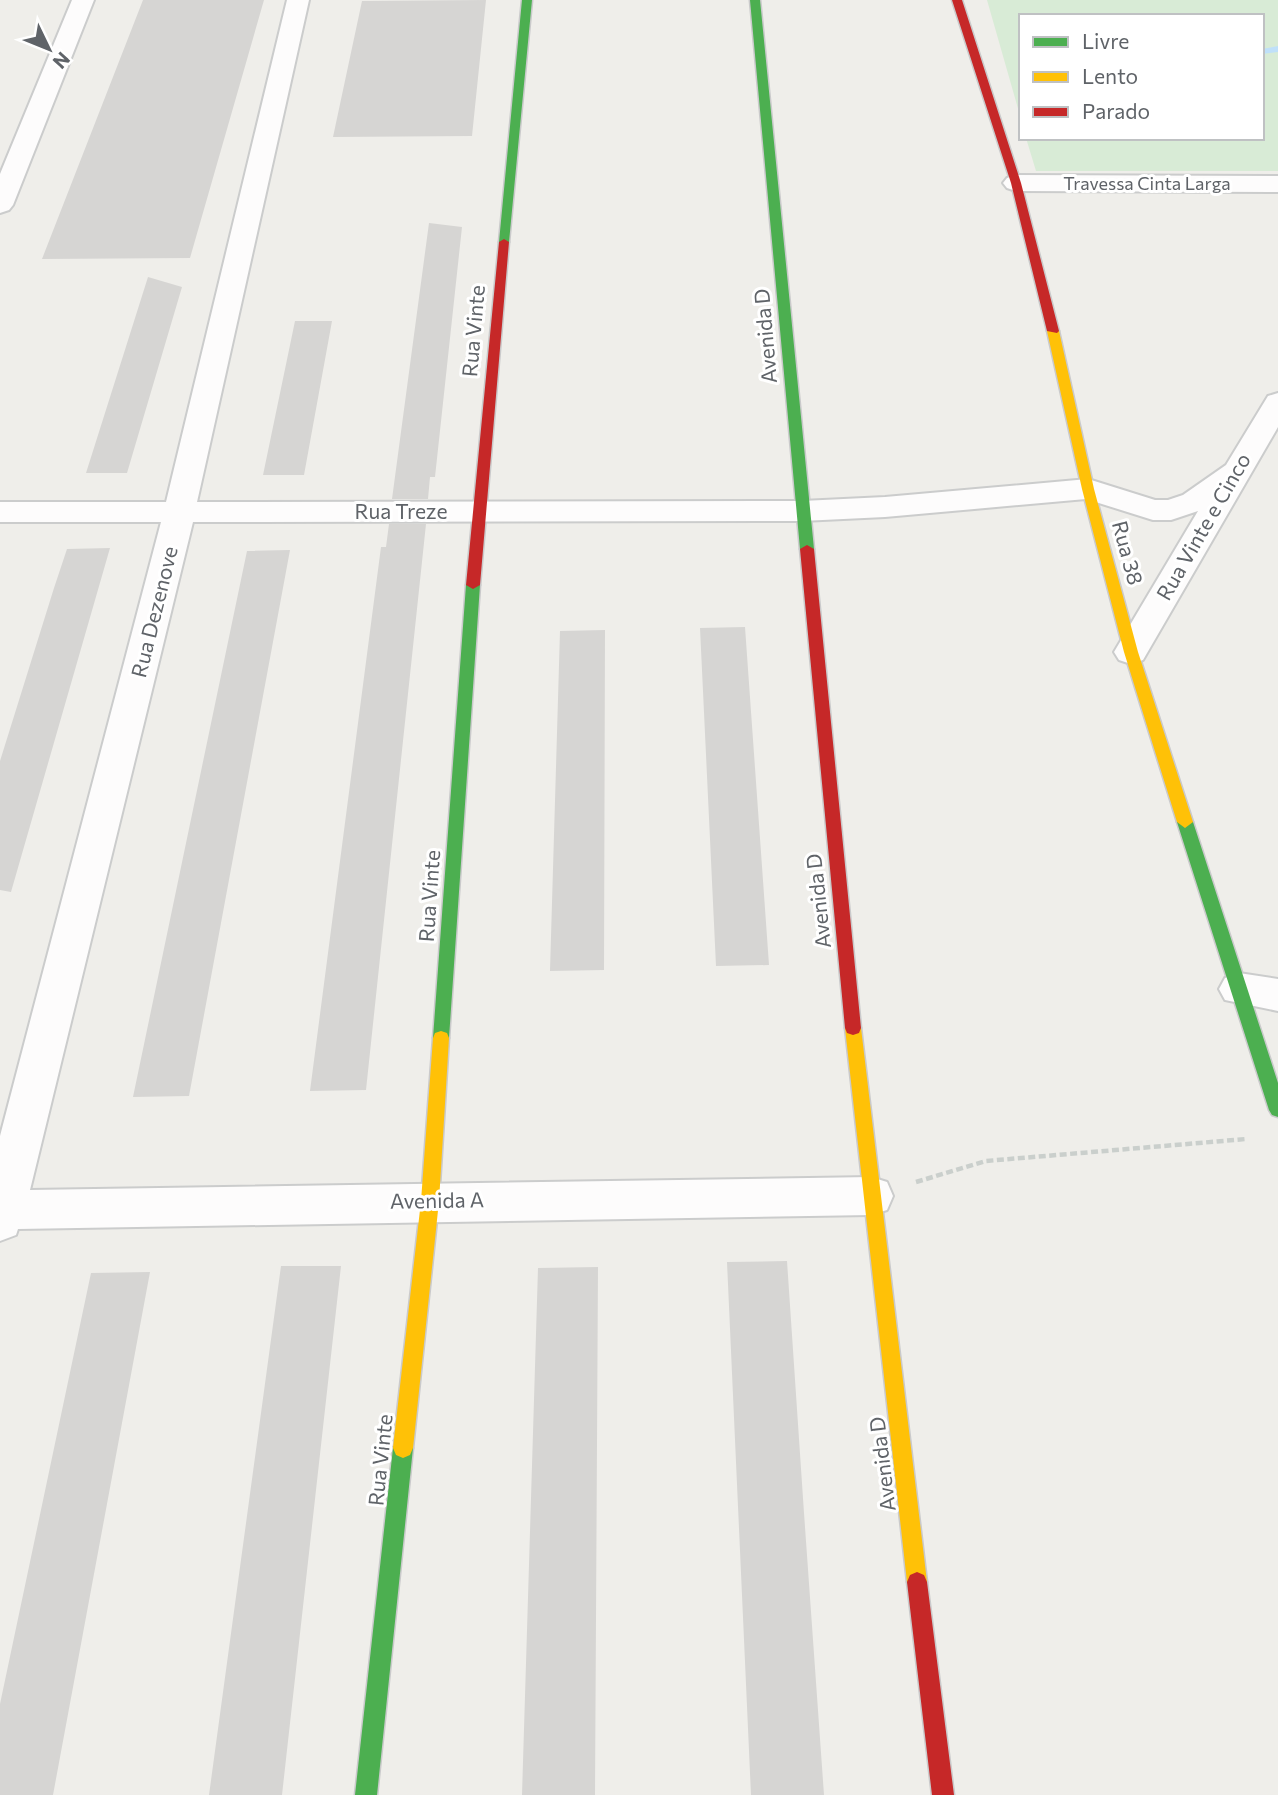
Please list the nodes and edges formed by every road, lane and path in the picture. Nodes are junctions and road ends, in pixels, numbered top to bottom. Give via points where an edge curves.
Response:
1 (83, 0) edge
2 (299, 0) edge
3 (527, 0) edge
4 (755, 0) edge
5 (957, 0) edge
6 (1016, 183) junction
7 (1278, 184) edge
8 (0, 205) edge
9 (1278, 402) edge
10 (1236, 472) junction
11 (1088, 489) junction
12 (180, 510) junction
13 (802, 511) junction
14 (0, 512) edge
15 (478, 512) junction
16 (1131, 652) junction
17 (1239, 989) junction
18 (1278, 995) edge
19 (1278, 1106) edge
20 (1250, 1139) dead end
21 (872, 1196) junction
22 (430, 1201) junction
23 (1, 1215) edge
24 (366, 1795) edge
25 (943, 1795) edge

1 - 8 street
2 - 12 street, Rua Dezenove
3 - 15 street, Rua Vinte
4 - 13 street, Avenida D
5 - 6 street, Rua 38
6 - 7 street, Travessa Cinta Larga
6 - 11 street, Rua 38
9 - 10 street, Rua Vinte e Cinco
10 - 11 street via 1194,502 1171,510 1153,510
10 - 16 street, Rua Vinte e Cinco
11 - 13 street, Rua Treze
11 - 16 street, Rua 38
12 - 14 street, Rua Treze
12 - 15 street, Rua Treze
12 - 23 street, Rua Dezenove
13 - 15 street, Rua Treze
13 - 21 street, Avenida D
15 - 22 street, Rua Vinte
16 - 17 street, Rua 38
17 - 18 street
17 - 19 street, Rua 38
20 - 21 path via 986,1161
21 - 22 street, Avenida A
21 - 25 street, Avenida D
22 - 23 street, Avenida A
22 - 24 street, Rua Vinte

